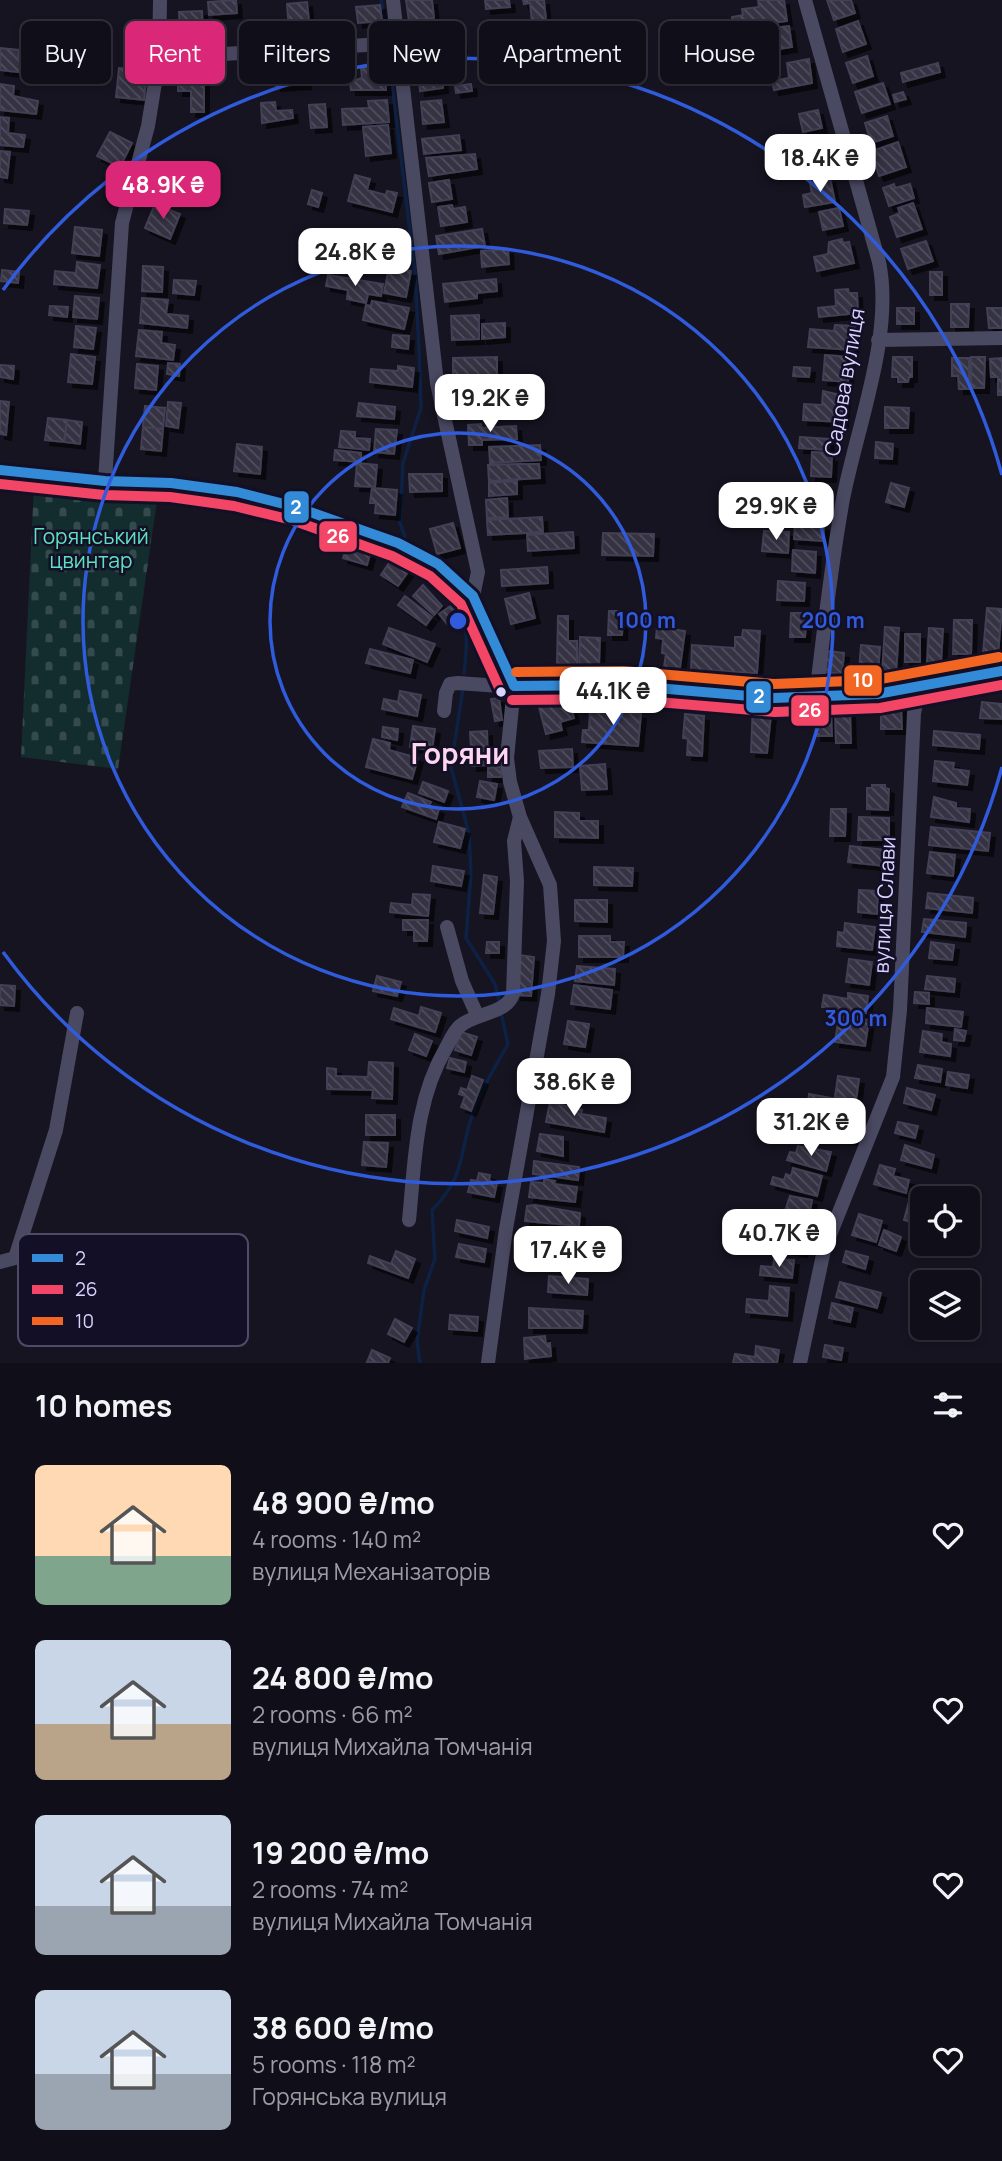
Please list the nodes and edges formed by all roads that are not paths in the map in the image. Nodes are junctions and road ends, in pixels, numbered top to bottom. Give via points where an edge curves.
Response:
1 (160, 0) edge
2 (393, 0) edge
3 (805, 0) edge
4 (160, 21) edge
5 (395, 21) edge
6 (369, 45) edge
7 (225, 54) edge
8 (155, 84) edge
9 (403, 84) edge
10 (1002, 338) edge
11 (878, 340) junction
12 (0, 470) edge
13 (105, 481) junction
14 (473, 596) junction
15 (1002, 671) edge
16 (513, 686) junction
17 (920, 686) junction
18 (816, 696) junction
19 (444, 712) dead end
20 (520, 817) junction
21 (447, 927) dead end
22 (77, 1013) dead end
23 (477, 1015) junction
24 (410, 1220) dead end
25 (23, 1234) edge
26 (18, 1249) edge
27 (0, 1262) edge
28 (488, 1363) edge
29 (800, 1363) edge

1 - 4 street
2 - 5 street
3 - 11 street, Садова вулиця via 879,262
6 - 7 street
8 - 13 street via 122,223
9 - 14 street via 437,383 478,572
10 - 11 street
11 - 18 street, Садова вулиця via 839,524
12 - 13 street
13 - 14 street via 208,487 296,507 419,553 454,575
14 - 16 street
15 - 17 street
16 - 18 street via 590,684 774,698
16 - 19 street via 450,684
16 - 20 street via 507,758
17 - 18 street via 877,694
17 - 29 street, вулиця Слави via 914,713 893,1077 824,1250
20 - 23 street via 514,841 513,994 500,1008
20 - 28 street via 550,885 554,941
21 - 23 street
22 - 25 street via 56,1130
23 - 24 street via 458,1026 420,1109
26 - 27 street via 15,1258

